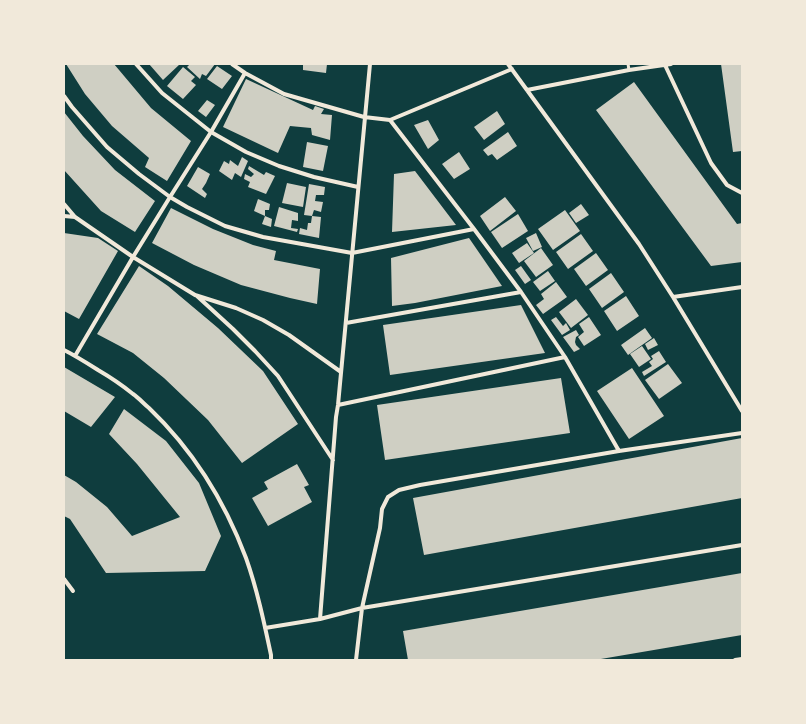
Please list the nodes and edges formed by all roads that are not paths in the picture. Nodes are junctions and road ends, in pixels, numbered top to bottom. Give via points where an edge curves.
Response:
1 (136, 64) edge
2 (232, 64) edge
3 (370, 64) edge
4 (508, 64) edge
5 (628, 64) edge
6 (671, 64) edge
7 (665, 65) junction
8 (512, 69) junction
9 (629, 70) junction
10 (245, 73) junction
11 (527, 90) junction
12 (64, 96) edge
13 (364, 116) junction
14 (390, 120) junction
15 (211, 132) junction
16 (358, 187) junction
17 (742, 193) edge
18 (170, 197) junction
19 (64, 204) edge
20 (64, 216) edge
21 (75, 217) junction
22 (474, 229) junction
23 (352, 253) junction
24 (133, 256) junction
25 (742, 287) edge
26 (521, 292) junction
27 (195, 295) junction
28 (674, 297) junction
29 (346, 323) junction
30 (64, 350) edge
31 (75, 356) junction
32 (565, 357) junction
33 (341, 372) junction
34 (338, 405) junction
35 (742, 411) edge
36 (742, 432) edge
37 (619, 451) junction
38 (333, 460) junction
39 (742, 545) edge
40 (64, 579) edge
41 (73, 591) dead end
42 (362, 608) junction
43 (320, 619) junction
44 (265, 628) junction
45 (742, 659) edge
46 (271, 660) edge
47 (356, 660) edge
48 (735, 660) edge

1 - 15 street via 162,93
2 - 10 street
3 - 13 street
4 - 8 street
5 - 9 lane
6 - 7 street
7 - 9 street
7 - 17 street via 711,164 727,185
8 - 11 street
8 - 14 street
9 - 11 street
10 - 13 street via 284,94
10 - 15 street
11 - 28 street via 639,244
12 - 18 street via 108,147
13 - 14 street
13 - 16 street
14 - 22 street
15 - 16 street via 246,152 279,166
15 - 18 street
16 - 23 street
18 - 23 street via 225,226 263,237
18 - 24 street
19 - 21 street
20 - 21 street
21 - 24 street
22 - 23 street
22 - 26 street
23 - 29 street
24 - 27 street
24 - 31 street
25 - 28 street
26 - 29 street
26 - 32 street
27 - 33 street via 263,320
27 - 38 street via 233,329 278,376
28 - 35 street
29 - 33 street
30 - 31 street
31 - 44 street via 134,394 185,447 210,483 231,522 246,558
32 - 34 street
32 - 37 street
33 - 34 street
34 - 38 street
36 - 37 street
37 - 42 street via 399,490 388,497 382,509
38 - 43 street
39 - 42 street
40 - 41 street
42 - 43 street
42 - 47 street
43 - 44 street
44 - 46 street
45 - 48 street

